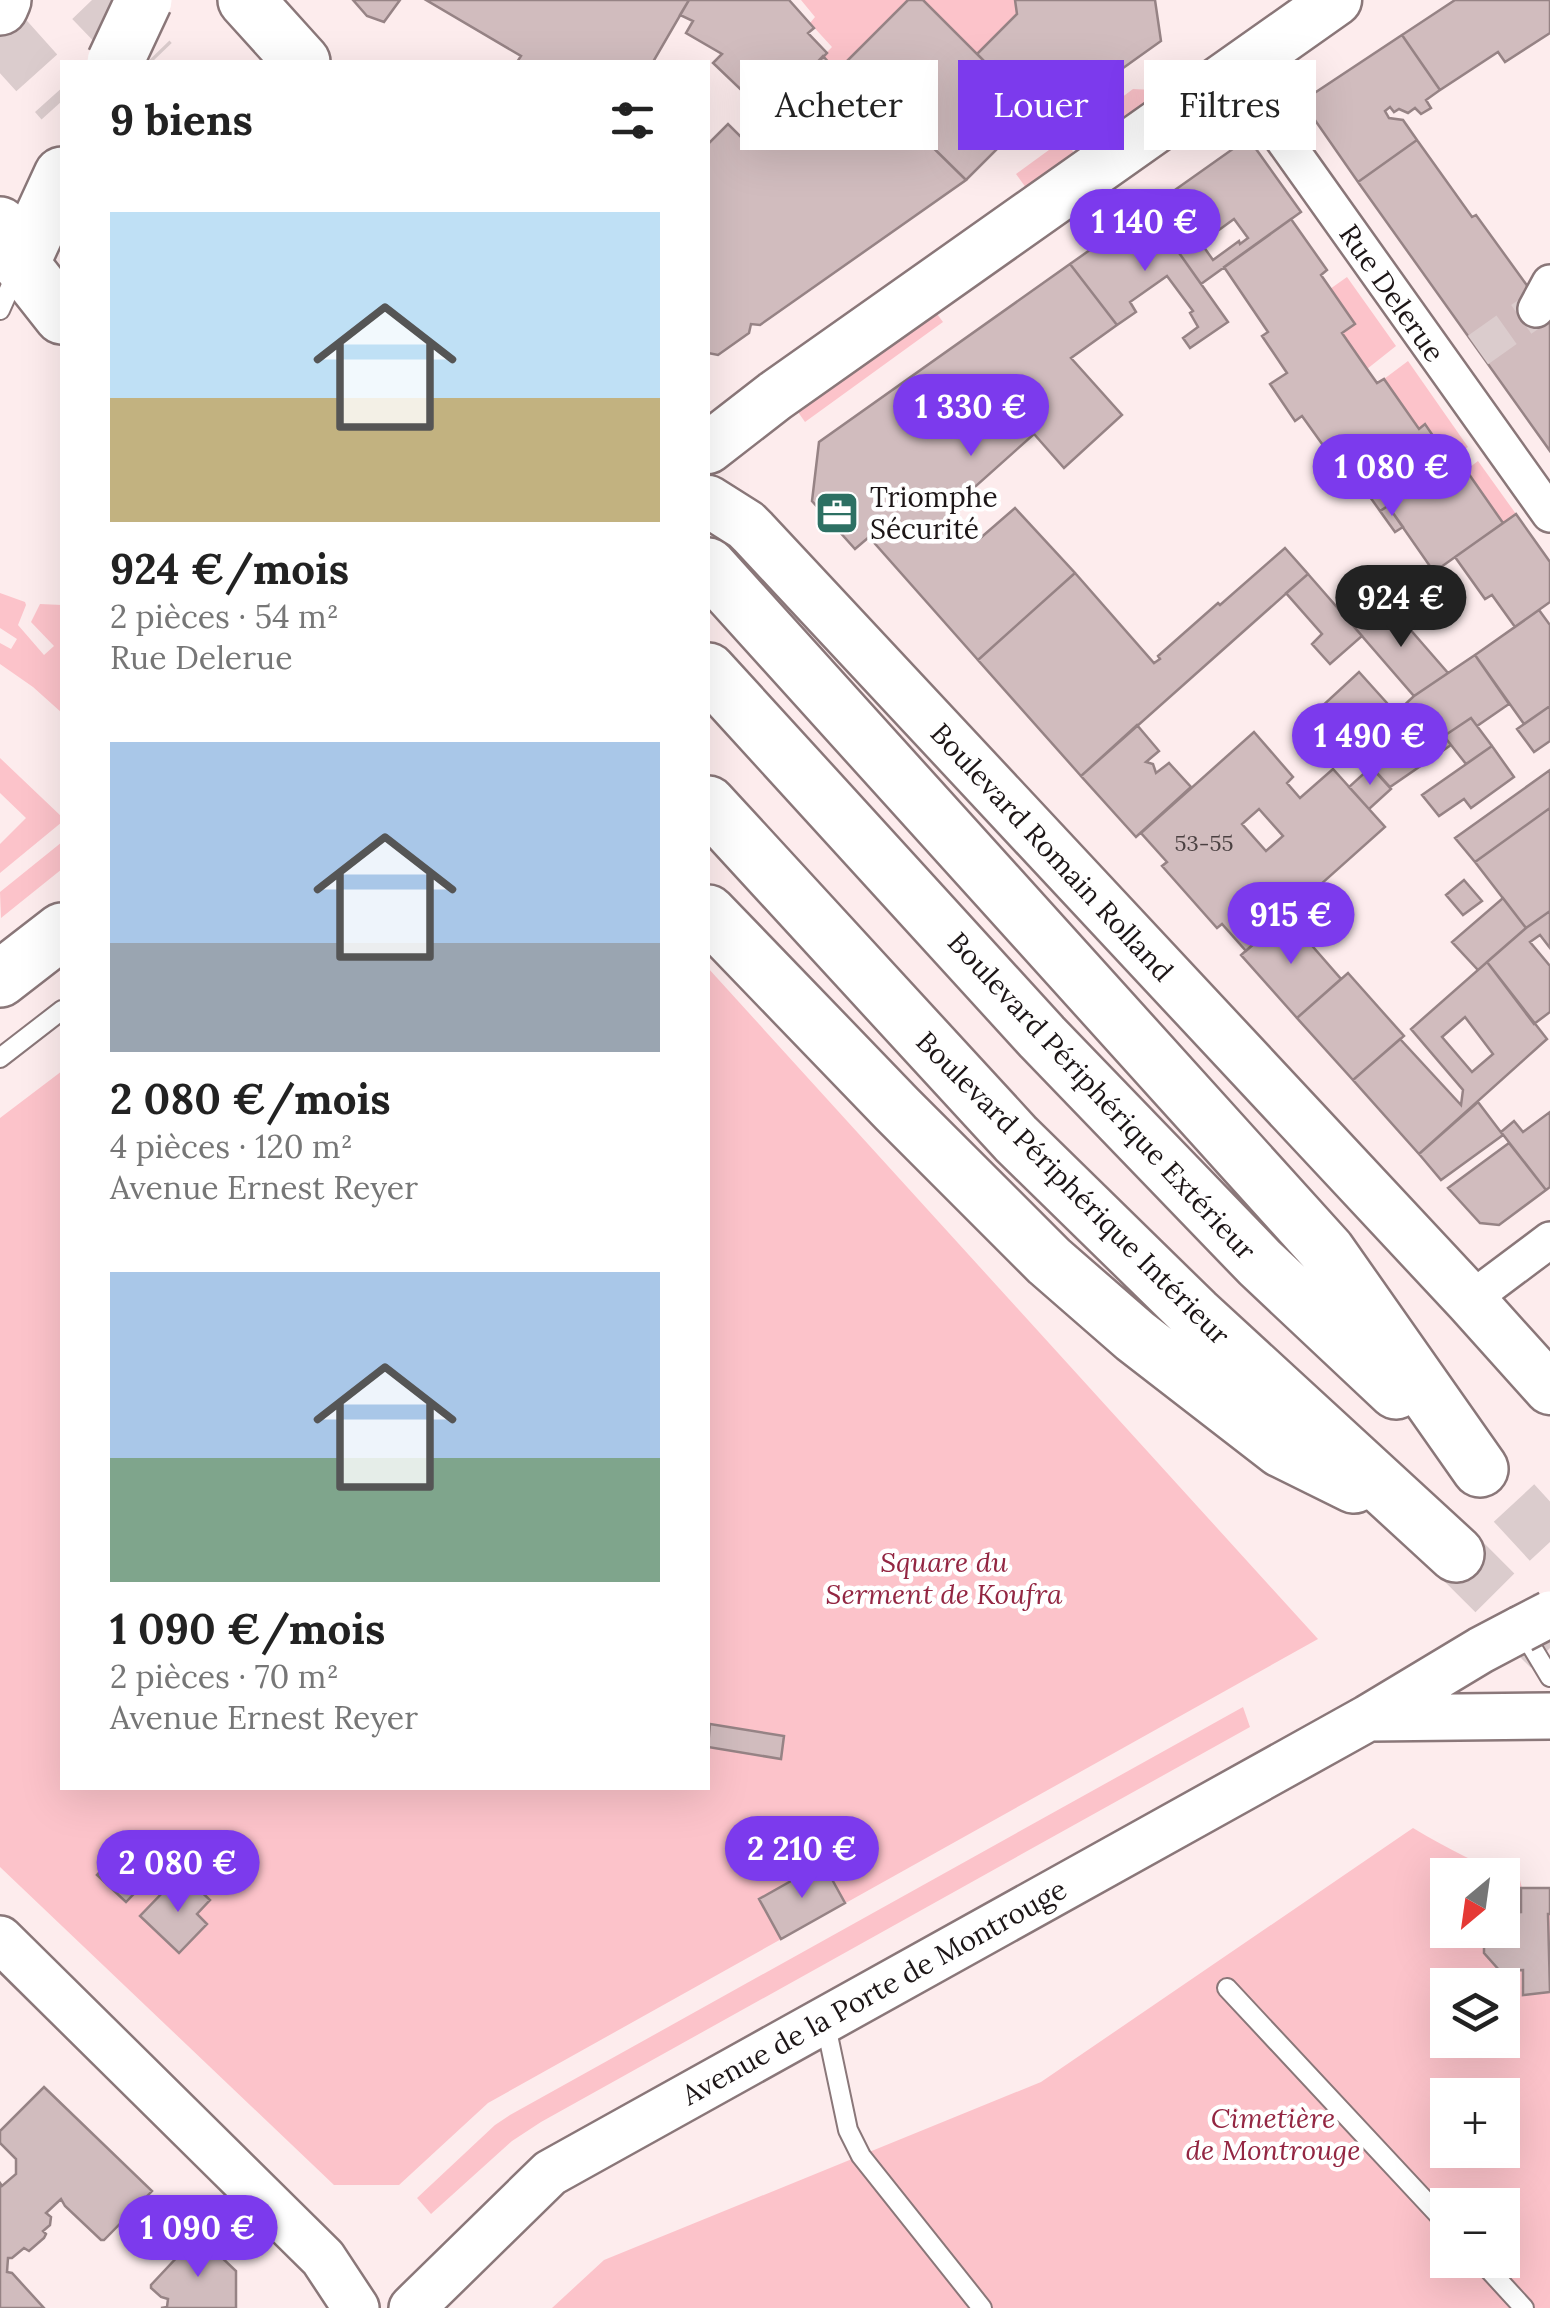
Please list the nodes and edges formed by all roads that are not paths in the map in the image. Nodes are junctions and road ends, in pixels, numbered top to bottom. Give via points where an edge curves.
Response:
1 (144, 0) edge
2 (246, 0) edge
3 (1307, 7) edge
4 (116, 60) edge
5 (300, 60) edge
6 (1246, 60) edge
7 (1144, 134) edge
8 (1291, 150) edge
9 (60, 178) edge
10 (7, 266) edge
11 (60, 314) edge
12 (710, 446) edge
13 (710, 502) edge
14 (1550, 514) edge
15 (710, 568) edge
16 (710, 673) edge
17 (710, 806) edge
18 (710, 915) edge
19 (60, 933) edge
20 (0, 979) edge
21 (60, 1012) edge
22 (0, 1058) edge
23 (1550, 1240) edge
24 (1470, 1300) junction
25 (1550, 1389) edge
26 (1414, 1516) junction
27 (1456, 1554) tunnel mouth
28 (1535, 1622) edge
29 (1550, 1677) edge
30 (1550, 1716) edge
31 (1368, 1718) junction
32 (0, 1938) edge
33 (1227, 1988) dead end
34 (824, 2020) junction
35 (1430, 2206) edge
36 (1496, 2278) edge
37 (356, 2308) edge
38 (412, 2308) edge
39 (982, 2308) edge
40 (1524, 2308) edge

1 - 4 main road, bridge
2 - 5 main road
3 - 6 main road
7 - 12 main road
8 - 14 street, Rue Delerue
9 - 10 main road
10 - 11 main road
13 - 24 main road, Boulevard Romain Rolland via 753,532
15 - 16 main road, Boulevard Périphérique Extérieur via 1327,1251 1497,1486 1260,1263 1042,1037
17 - 26 main road, Boulevard Périphérique Intérieur via 1016,1139
18 - 26 main road via 1035,1248 1136,1336 1281,1448
19 - 20 main road
21 - 22 lane
23 - 24 street
24 - 25 main road, Boulevard Romain Rolland
26 - 27 main road, Boulevard Périphérique Intérieur
28 - 29 lane
28 - 31 street, Avenue de la Porte de Montrouge
30 - 31 street, Avenue de la Porte de Montrouge
31 - 34 street, Avenue de la Porte de Montrouge
32 - 37 street via 322,2258
33 - 35 lane
34 - 38 street, Avenue de la Porte de Montrouge via 550,2173
34 - 39 lane via 860,2156
36 - 40 lane

